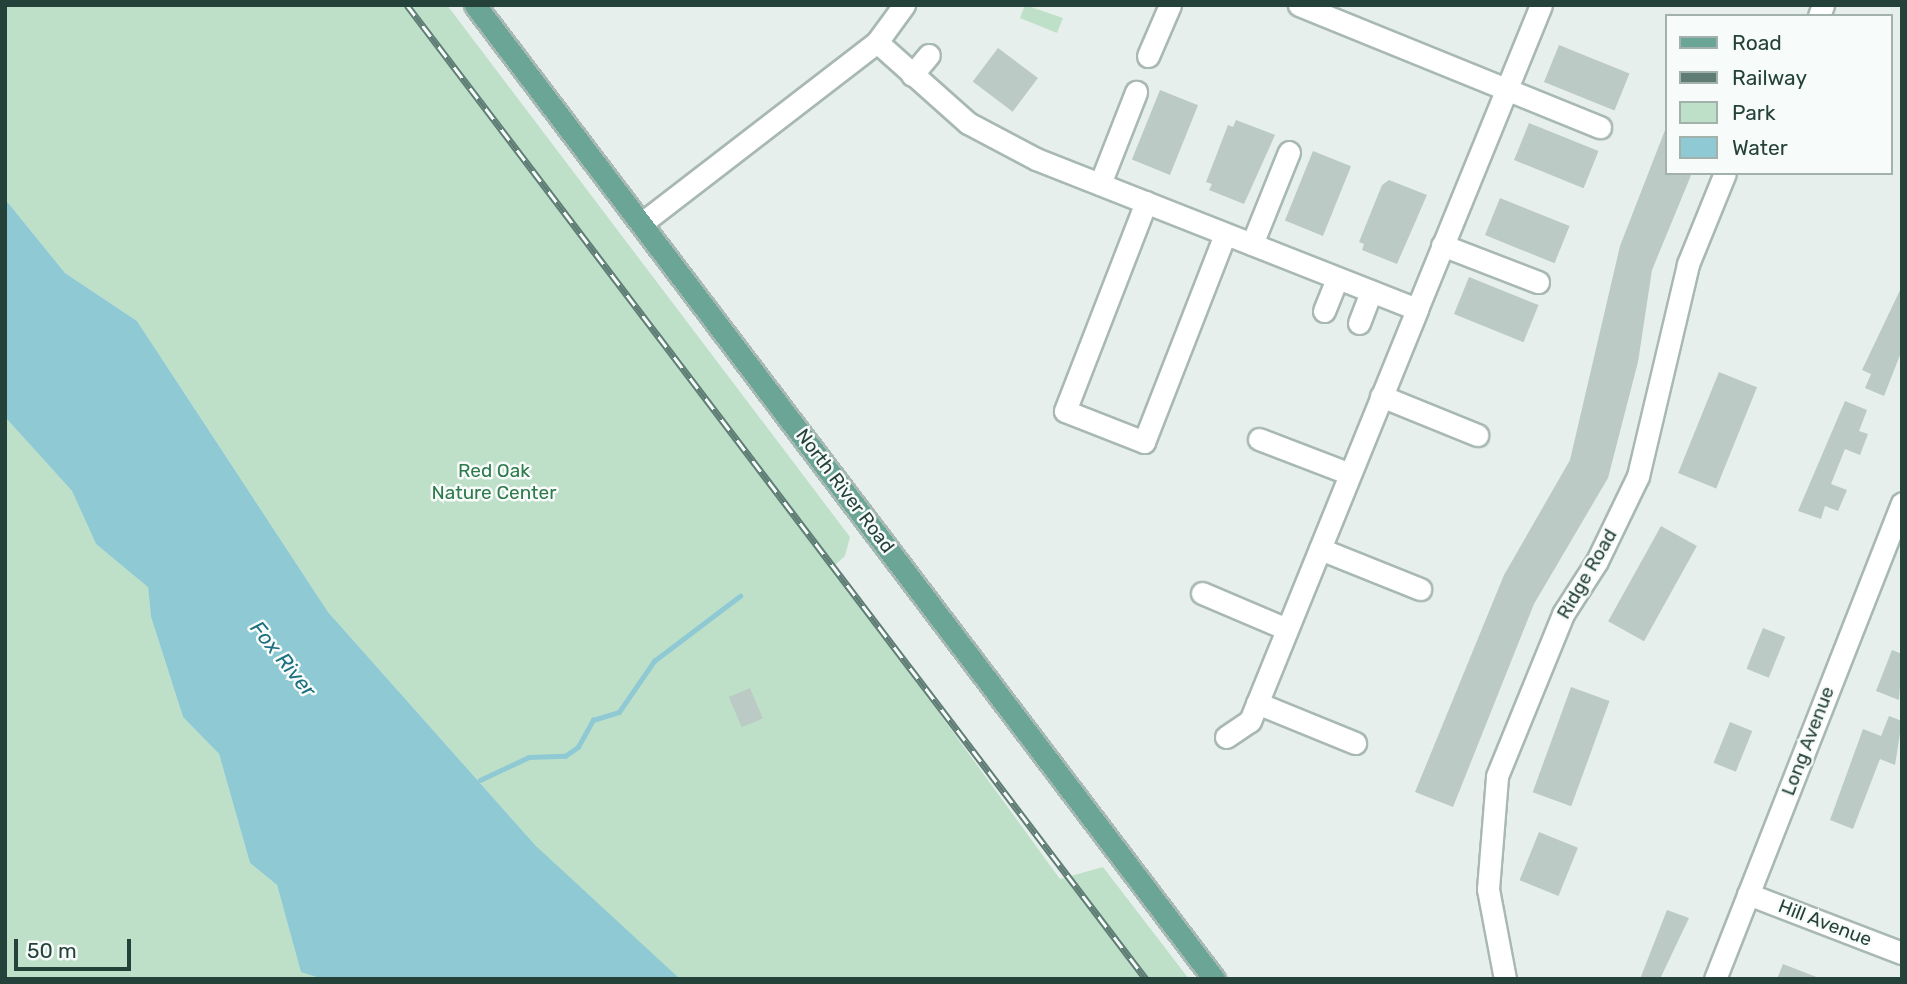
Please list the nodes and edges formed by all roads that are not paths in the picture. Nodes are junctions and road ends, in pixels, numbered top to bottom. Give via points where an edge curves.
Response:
1 (475, 5) edge
2 (904, 5) edge
3 (1170, 5) edge
4 (1299, 5) edge
5 (1541, 5) edge
6 (877, 42) junction
7 (929, 55) dead end
8 (1149, 56) dead end
9 (912, 75) junction
10 (1506, 89) junction
11 (1136, 92) dead end
12 (1600, 127) dead end
13 (1289, 152) dead end
14 (1724, 175) edge
15 (1100, 184) junction
16 (1146, 202) junction
17 (642, 223) junction
18 (1225, 234) junction
19 (1252, 244) junction
20 (1442, 245) junction
21 (1337, 278) junction
22 (1538, 282) dead end
23 (1371, 291) junction
24 (1417, 309) junction
25 (1324, 311) dead end
26 (1359, 323) dead end
27 (1381, 396) junction
28 (1477, 435) dead end
29 (1259, 439) dead end
30 (1350, 474) junction
31 (1902, 503) edge
32 (1320, 549) junction
33 (1420, 589) dead end
34 (1202, 593) dead end
35 (1287, 629) junction
36 (1257, 704) junction
37 (1226, 737) dead end
38 (1355, 743) dead end
39 (1748, 894) junction
40 (1902, 953) edge
41 (1214, 979) edge
42 (1505, 979) edge
43 (1715, 979) edge

1 - 17 main road, North River Road
2 - 6 street
3 - 8 street
4 - 10 street
5 - 10 street
6 - 9 street
6 - 17 street
7 - 9 street
9 - 15 street via 941,102 1000,142
10 - 12 street
10 - 20 street
11 - 15 street
13 - 19 street
14 - 42 street, Ridge Road via 1688,264 1638,476 1597,561 1563,614 1497,776 1488,889
15 - 16 street
16 - 18 street
16 - 18 street via 1055,408 1144,442
17 - 41 main road, North River Road
18 - 19 street
19 - 21 street
20 - 22 street
20 - 24 street
21 - 23 street
21 - 25 street
23 - 24 street
23 - 26 street
24 - 27 street
27 - 28 street
27 - 30 street
29 - 30 street
30 - 32 street
31 - 39 street, Long Avenue
32 - 33 street
32 - 35 street
34 - 35 street
35 - 36 street
36 - 37 street via 1250,721
36 - 38 street
39 - 40 street, Hill Avenue
39 - 43 street, Long Avenue

